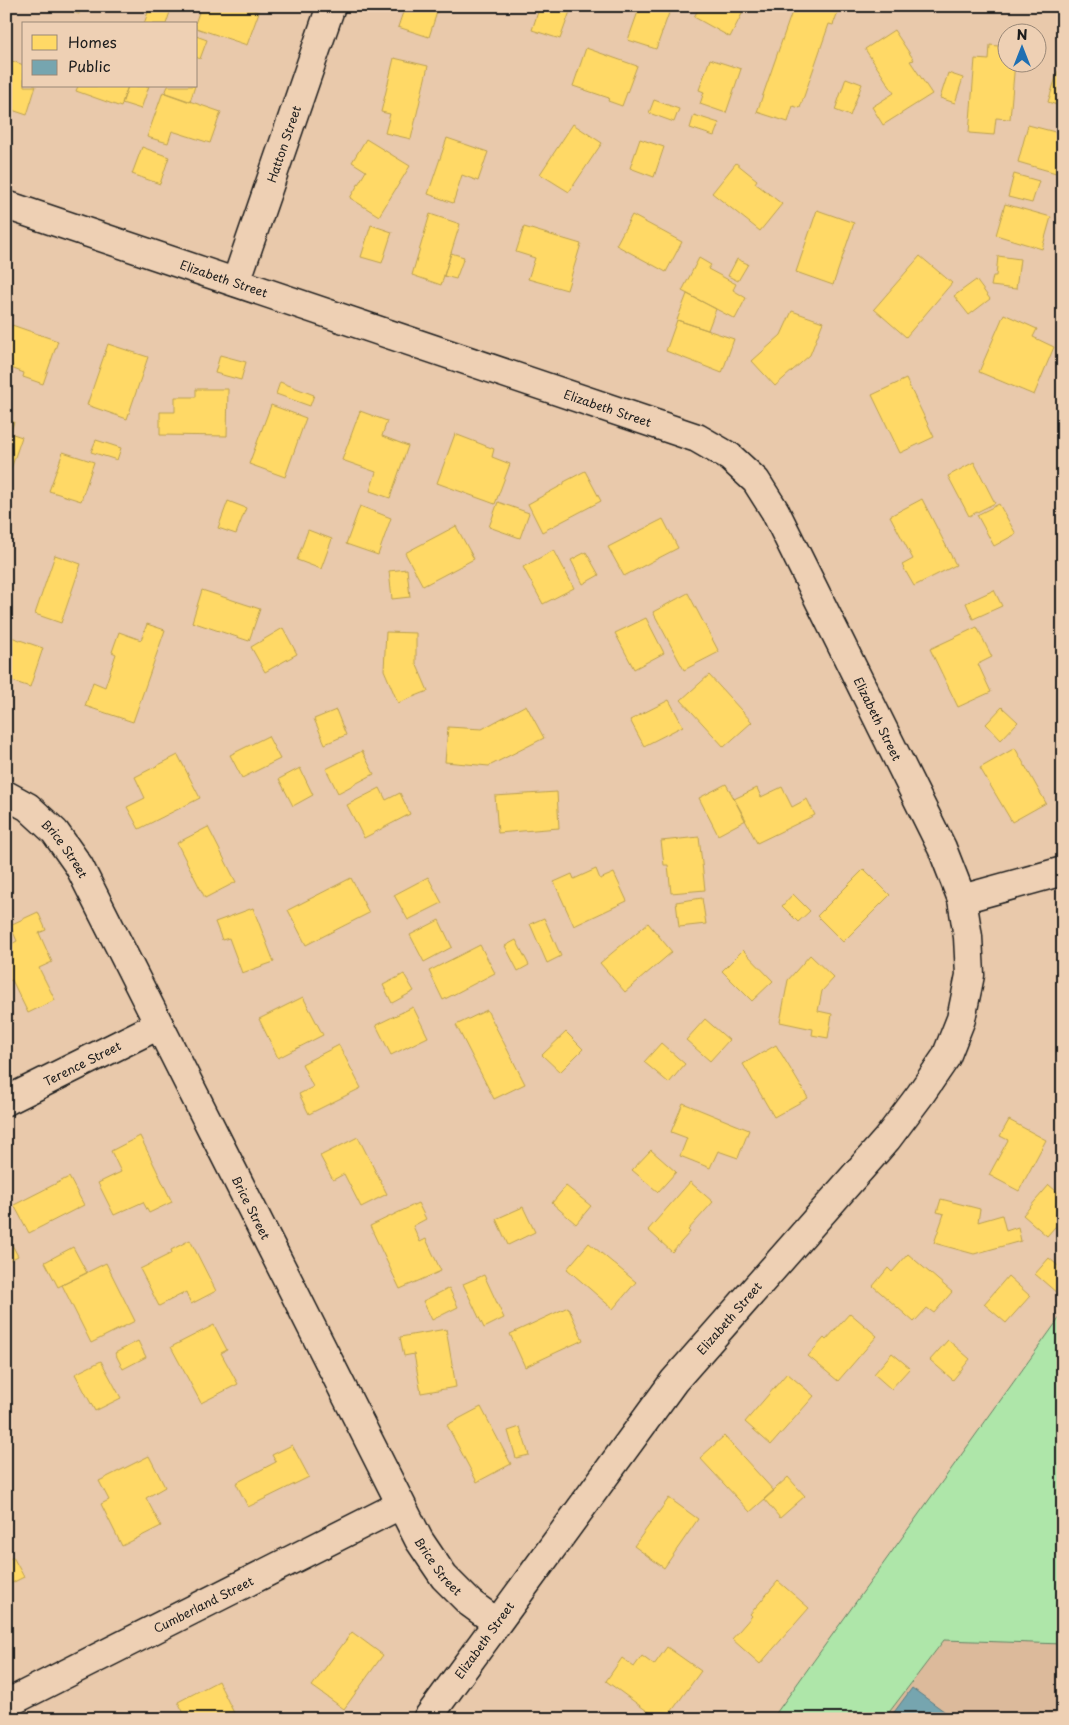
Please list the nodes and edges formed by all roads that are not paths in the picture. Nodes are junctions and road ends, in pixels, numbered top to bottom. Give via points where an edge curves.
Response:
1 (331, 6) edge
2 (6, 205) edge
3 (236, 282) junction
4 (6, 795) edge
5 (1063, 871) edge
6 (962, 899) junction
7 (159, 1026) junction
8 (6, 1101) edge
9 (400, 1505) junction
10 (496, 1622) junction
11 (6, 1704) edge
12 (427, 1719) edge

1 - 3 street, Hatton Street
2 - 3 street, Elizabeth Street
3 - 6 street, Elizabeth Street via 697,438 730,457 756,481 775,511 942,848
4 - 7 street, Brice Street via 28,806 56,832 80,866
5 - 6 street
6 - 10 street, Elizabeth Street via 970,976 961,1019 946,1057 887,1139 674,1381
7 - 8 street, Terence Street
7 - 9 street, Brice Street
9 - 10 street, Brice Street via 444,1577 470,1603
9 - 11 street, Cumberland Street
10 - 12 street, Elizabeth Street

